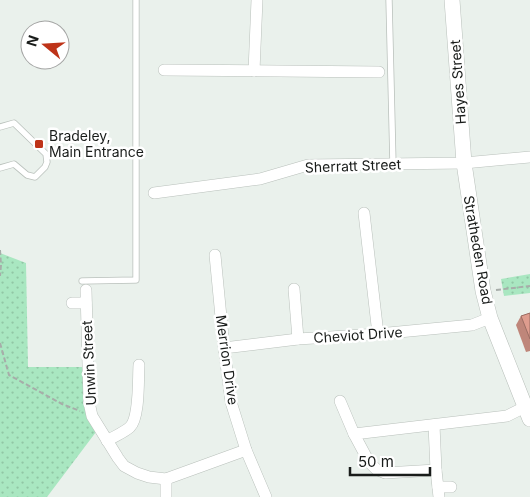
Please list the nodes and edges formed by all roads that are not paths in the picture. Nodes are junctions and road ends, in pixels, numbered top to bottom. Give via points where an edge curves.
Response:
1 (136, 0) edge
2 (257, 0) edge
3 (389, 0) edge
4 (452, 0) edge
5 (164, 70) dead end
6 (254, 71) junction
7 (379, 72) dead end
8 (0, 127) edge
9 (530, 157) edge
10 (393, 164) junction
11 (464, 164) junction
12 (0, 168) edge
13 (154, 193) dead end
14 (363, 213) dead end
15 (215, 255) dead end
16 (84, 286) joint
17 (294, 289) dead end
18 (86, 302) junction
19 (72, 303) dead end
20 (490, 318) junction
21 (378, 334) junction
22 (298, 339) junction
23 (224, 348) junction
24 (138, 364) dead end
25 (340, 401) dead end
26 (528, 413) edge
27 (434, 425) junction
28 (354, 434) junction
29 (107, 441) junction
30 (246, 450) junction
31 (436, 470) junction
32 (166, 479) junction
33 (451, 487) dead end
34 (439, 492) edge
35 (166, 497) edge
36 (266, 497) edge

1 - 16 lane via 136,280
2 - 6 street
3 - 10 lane
4 - 11 street, Hayes Street
5 - 6 street
6 - 7 street
8 - 12 lane via 14,123 46,154 47,162 35,176 27,175 14,164
9 - 11 street, Sherratt Street
10 - 11 street, Sherratt Street
10 - 13 street, Sherratt Street via 308,165 260,179
11 - 20 street, Stratheden Road
14 - 21 street
15 - 23 street, Merrion Drive via 212,278
16 - 18 street, Unwin Street
17 - 22 street
18 - 19 street, Unwin Street
18 - 29 street, Unwin Street via 89,402 92,416
20 - 21 street, Cheviot Drive via 472,325
20 - 26 street, Stratheden Road
21 - 22 street, Cheviot Drive
22 - 23 street, Cheviot Drive
23 - 30 street, Merrion Drive via 232,402
24 - 29 street via 135,417 131,426
25 - 28 street
26 - 27 street
27 - 28 street
27 - 31 street
28 - 31 street via 369,462 385,473
29 - 32 street, Unwin Street via 124,466 148,477
30 - 32 street
30 - 36 street, Merrion Drive
31 - 34 street
32 - 35 street
33 - 34 street

